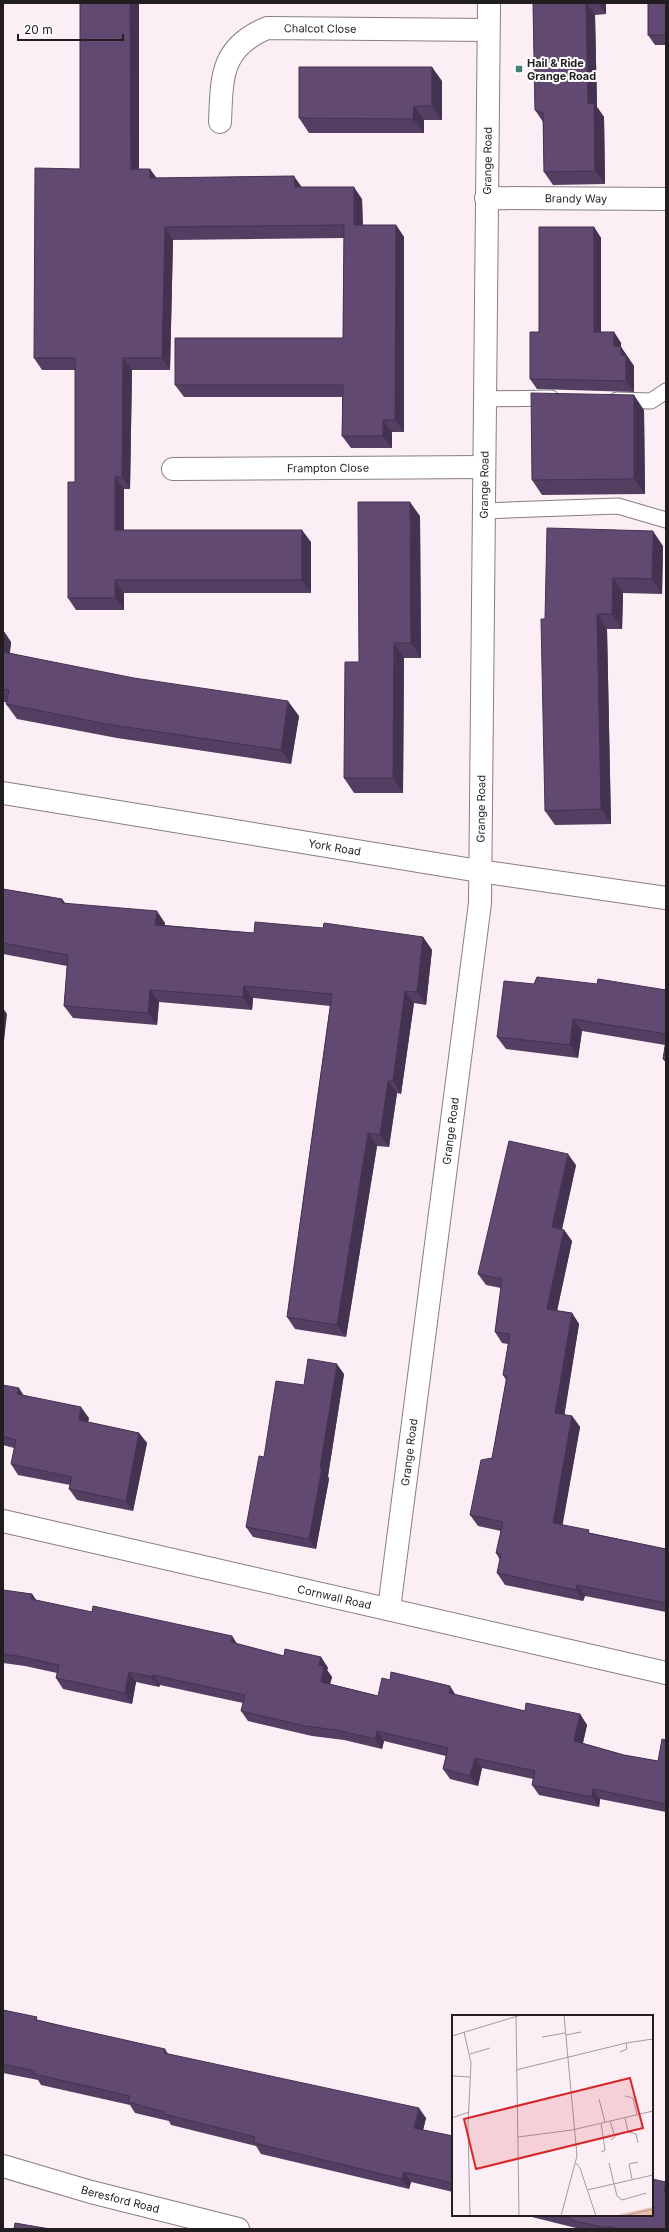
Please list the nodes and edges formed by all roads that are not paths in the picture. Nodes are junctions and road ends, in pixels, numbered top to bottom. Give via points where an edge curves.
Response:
1 (489, 3) edge
2 (488, 30) junction
3 (220, 122) dead end
4 (486, 198) junction
5 (666, 199) edge
6 (666, 391) edge
7 (567, 398) edge
8 (484, 399) junction
9 (605, 399) edge
10 (484, 466) junction
11 (173, 469) dead end
12 (483, 511) junction
13 (666, 520) edge
14 (3, 793) edge
15 (479, 871) junction
16 (666, 898) edge
17 (3, 1521) edge
18 (389, 1609) junction
19 (666, 1673) edge
20 (3, 2166) edge
21 (238, 2229) edge

1 - 2 street, Grange Road
2 - 3 street, Chalcot Close via 267,28 239,45 227,62 222,78
2 - 4 street, Grange Road
4 - 5 street, Brandy Way
4 - 8 street, Grange Road
6 - 9 lane via 651,401
7 - 8 lane
8 - 10 street, Grange Road
10 - 11 street, Frampton Close
10 - 12 street, Grange Road
12 - 13 lane via 618,506
12 - 15 street, Grange Road
14 - 15 street, York Road
15 - 16 street, York Road
15 - 18 street, Grange Road via 480,903
17 - 18 street, Cornwall Road
18 - 19 street, Cornwall Road
20 - 21 street, Beresford Road via 91,2192

